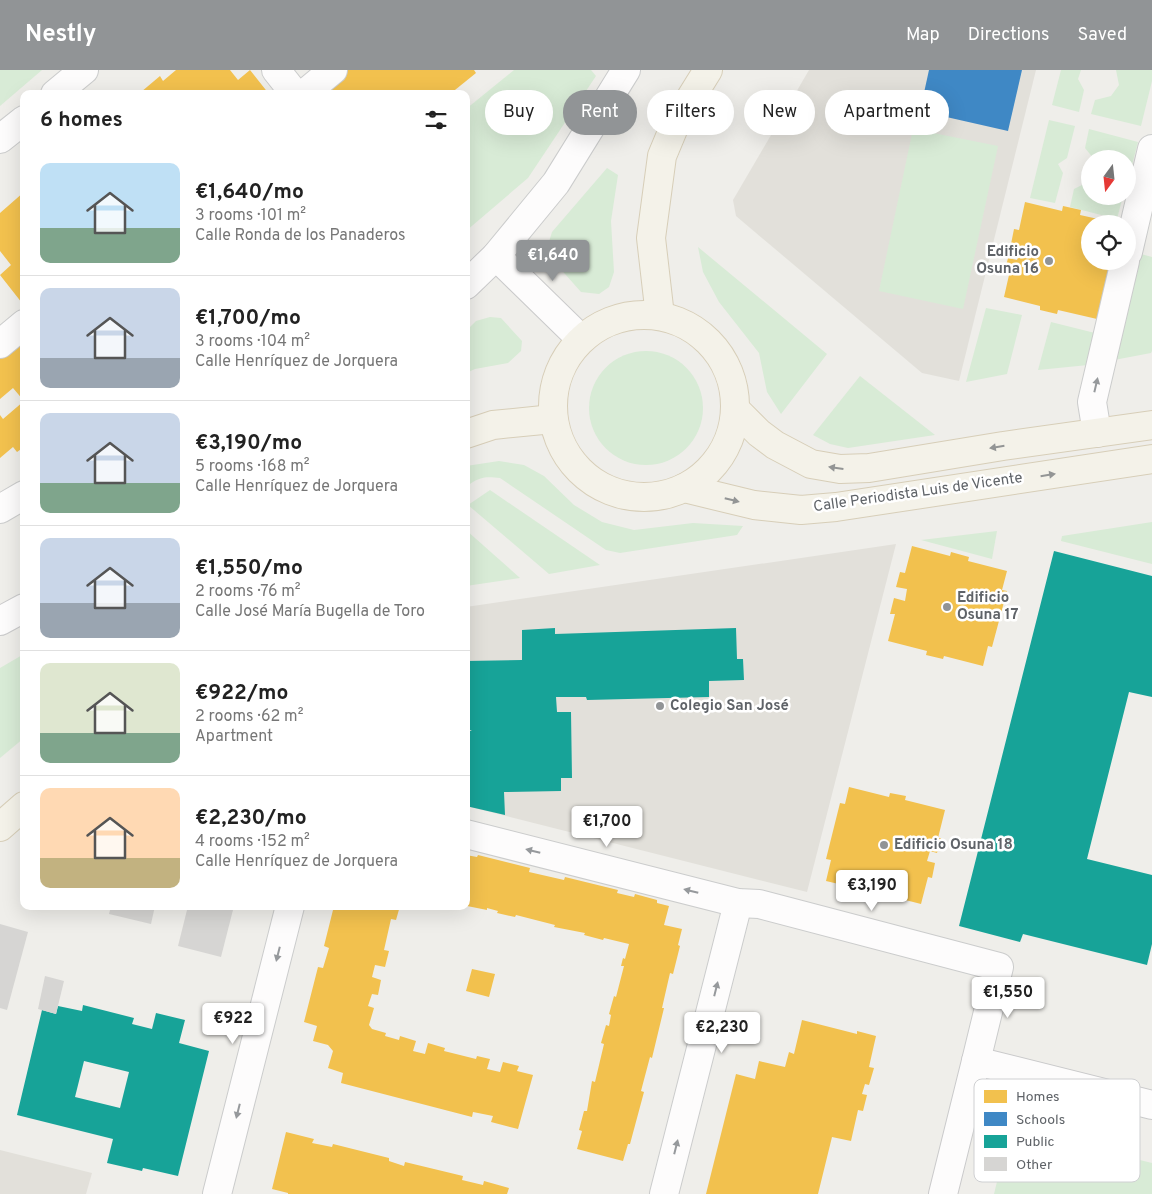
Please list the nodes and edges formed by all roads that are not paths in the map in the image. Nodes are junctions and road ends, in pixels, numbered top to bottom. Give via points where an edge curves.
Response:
1 (84, 70) edge
2 (276, 70) edge
3 (333, 70) edge
4 (708, 70) edge
5 (612, 71) edge
6 (60, 90) edge
7 (292, 90) edge
8 (309, 90) edge
9 (20, 123) edge
10 (0, 139) edge
11 (1152, 149) edge
12 (1136, 218) edge
13 (496, 256) junction
14 (1123, 270) edge
15 (470, 281) edge
16 (660, 316) junction
17 (20, 327) edge
18 (581, 339) junction
19 (0, 344) edge
20 (736, 410) junction
21 (553, 419) junction
22 (1152, 425) edge
23 (470, 433) edge
24 (1097, 433) junction
25 (1152, 458) edge
26 (684, 488) junction
27 (20, 497) edge
28 (0, 509) edge
29 (20, 610) edge
30 (0, 621) edge
31 (20, 810) edge
32 (0, 827) edge
33 (470, 835) edge
34 (738, 903) junction
35 (289, 910) edge
36 (976, 1061) junction
37 (1048, 1079) edge
38 (217, 1194) edge
39 (664, 1194) edge
40 (943, 1194) edge

1 - 6 street
2 - 7 street
3 - 8 street
4 - 16 main road via 677,120 662,156 651,238
5 - 13 street via 556,183
9 - 10 street
11 - 12 street
13 - 15 street
13 - 18 street
24 -> 14 street via 1092,402
16 - 18 main road via 632,315 603,324
16 - 20 main road via 683,323 702,335 719,353 730,375
17 - 19 street
18 - 21 main road via 566,357 558,374 553,394
24 -> 20 main road, Calle Periodista Luis de Vicente via 869,468 840,469 811,464 774,445
20 - 26 main road via 730,438 720,457 708,473
21 - 23 main road via 493,425
21 - 26 main road via 559,440 570,460 589,479 625,496 655,497
22 - 24 main road, Calle Periodista Luis de Vicente
26 -> 25 main road, Calle Periodista Luis de Vicente via 754,505 801,510
27 - 28 street
29 - 30 street
31 - 32 main road
34 -> 33 street
34 - 36 street via 758,904 999,967
39 -> 34 street
35 -> 38 street
36 - 37 street
36 - 40 street

